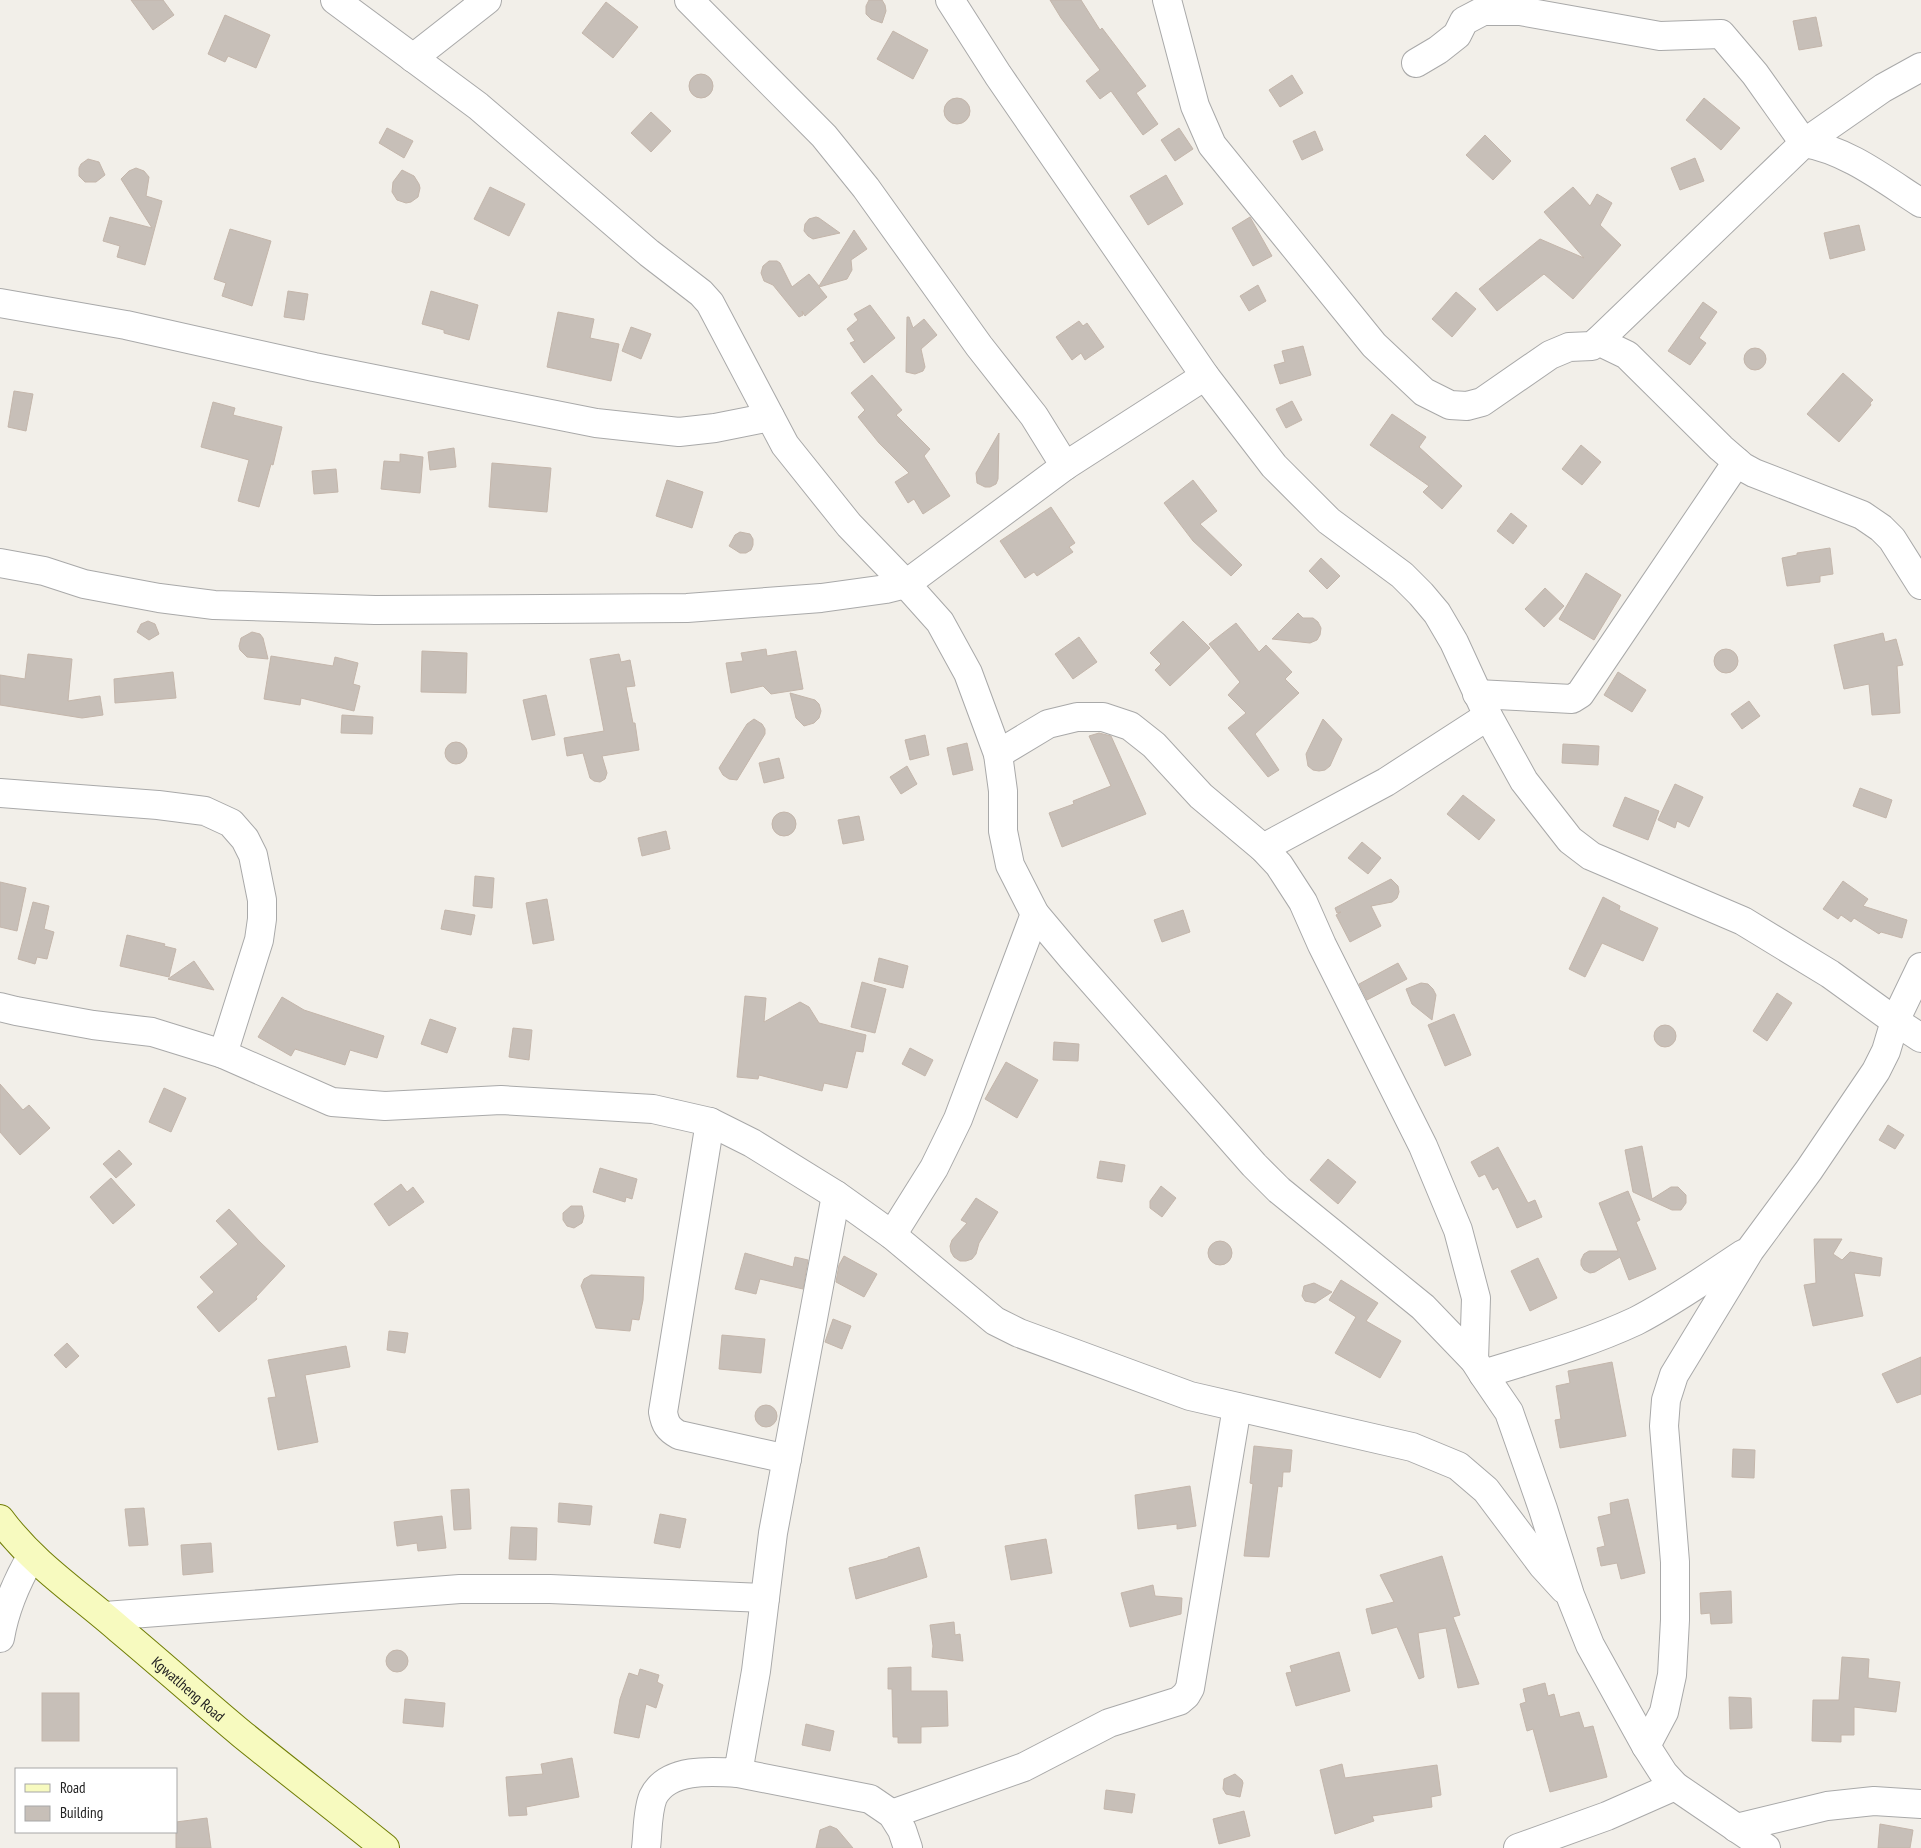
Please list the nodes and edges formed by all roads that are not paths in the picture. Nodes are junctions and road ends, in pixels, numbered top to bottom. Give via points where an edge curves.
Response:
1 (335, 0) edge
2 (487, 0) edge
3 (689, 0) edge
4 (950, 0) edge
5 (1167, 0) edge
6 (413, 58) junction
7 (1416, 63) dead end
8 (1921, 67) edge
9 (1804, 143) junction
10 (1921, 203) edge
11 (0, 303) edge
12 (1598, 341) junction
13 (1205, 376) junction
14 (770, 417) junction
15 (1737, 462) junction
16 (1065, 466) junction
17 (0, 563) edge
18 (906, 584) junction
19 (1921, 585) edge
20 (1483, 705) junction
21 (998, 754) junction
22 (0, 792) edge
23 (1263, 848) junction
24 (1035, 914) junction
25 (1921, 967) edge
26 (0, 1007) edge
27 (1895, 1021) junction
28 (1921, 1038) edge
29 (223, 1054) junction
30 (710, 1122) junction
31 (836, 1196) junction
32 (892, 1235) junction
33 (1750, 1250) junction
34 (1479, 1367) junction
35 (1237, 1407) junction
36 (787, 1459) junction
37 (0, 1519) edge
38 (31, 1556) junction
39 (1570, 1595) junction
40 (765, 1598) junction
41 (105, 1616) junction
42 (0, 1638) edge
43 (1646, 1746) junction
44 (738, 1773) junction
45 (1675, 1786) junction
46 (1921, 1804) edge
47 (892, 1814) junction
48 (1736, 1828) junction
49 (369, 1843) edge
50 (646, 1848) edge
51 (908, 1848) edge
52 (1518, 1848) edge
53 (1766, 1848) edge

1 - 6 street
2 - 6 street
3 - 16 street via 824,136 866,188 979,346 1034,416
4 - 13 street
5 - 12 street via 1195,106 1212,145 1374,345 1424,392 1450,405 1467,406 1482,402 1550,355 1569,348 1592,346
6 - 14 street via 478,106 701,293 718,315
7 - 9 street via 1457,35 1464,21 1483,11 1520,11 1660,36 1721,34 1755,74
8 - 9 street via 1883,88
9 - 10 street via 1840,153
9 - 12 street
11 - 14 street via 126,325 314,367 596,423 680,432
12 - 15 street via 1627,355
13 - 16 street
13 - 20 street via 1274,466 1329,521 1402,575 1421,594 1454,642
14 - 18 street via 785,446 849,525
15 - 19 street via 1754,473 1862,515 1892,540
15 - 20 street via 1580,694 1572,699
16 - 18 street
17 - 18 street via 44,571 84,584 214,605 375,610 687,608 821,598
18 - 21 street via 940,622 968,673
20 - 23 street via 1386,782
20 - 27 street via 1524,781 1578,848 1637,877 1743,921 1830,974
21 - 23 street via 1048,724 1077,717 1103,717 1130,726 1154,745 1201,796
21 - 24 street via 1003,791 1003,831 1010,866
22 - 29 street via 205,811 231,823 245,839 253,855 262,900 262,919 259,940
23 - 34 street via 1279,865 1303,902 1423,1146 1458,1230 1476,1298
24 - 32 street via 958,1119 934,1168
24 - 34 street via 1266,1178 1423,1307
25 - 27 street
26 - 29 street via 93,1025 152,1032
27 - 28 street
27 - 33 street via 1876,1071
29 - 30 street via 332,1102 385,1106 510,1100 653,1109
30 - 31 street via 752,1143
30 - 36 street via 664,1420 669,1429 679,1435
31 - 32 street
31 - 36 street
32 - 35 street via 995,1321 1019,1333 1190,1396
33 - 34 street via 1637,1320 1584,1343
33 - 43 street via 1674,1375 1666,1400 1664,1426 1675,1562 1672,1675 1664,1712
34 - 39 street via 1509,1412
35 - 39 street via 1412,1447 1458,1466 1486,1490 1543,1566
35 - 47 street via 1190,1688 1186,1695 1167,1706 1109,1724 1024,1767
36 - 40 street
37 - 38 street, Kgwatlheng Road
38 - 41 street, Kgwatlheng Road
38 - 42 street via 4,1613
39 - 43 street via 1590,1644
40 - 41 street via 550,1589 460,1589
40 - 44 street via 750,1713
41 - 49 street, Kgwatlheng Road
43 - 45 street
44 - 47 street via 870,1799
44 - 50 street via 710,1771 672,1778 662,1785 653,1798
45 - 48 street
45 - 52 street via 1607,1816
46 - 48 street via 1874,1801 1827,1806
47 - 51 street
48 - 53 street

